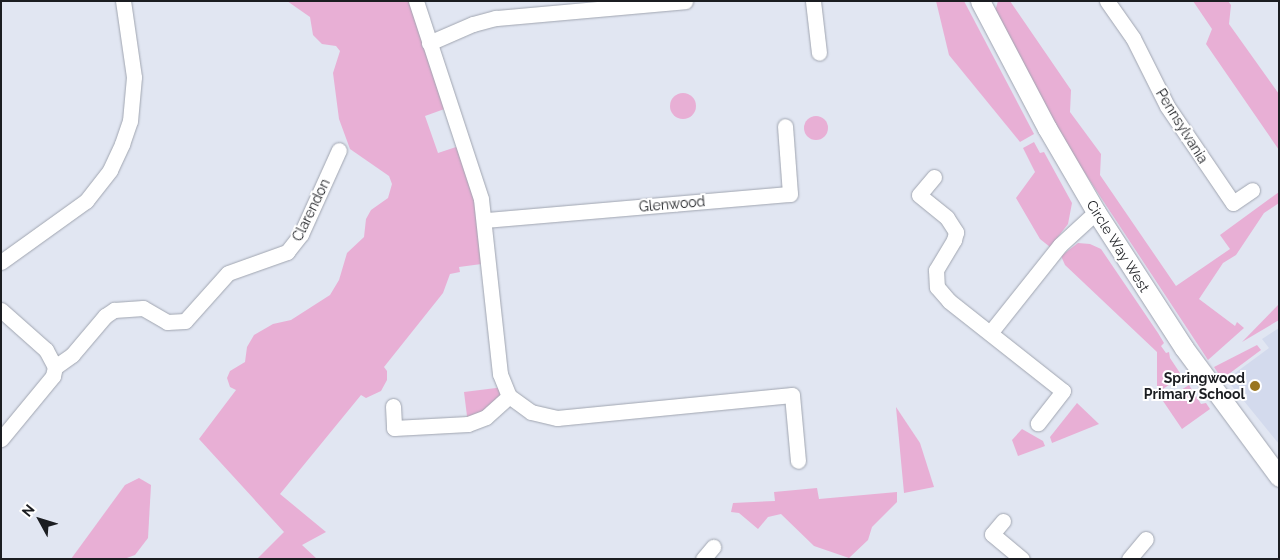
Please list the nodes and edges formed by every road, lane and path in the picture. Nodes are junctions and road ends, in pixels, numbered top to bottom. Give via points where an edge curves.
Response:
1 (123, 1) edge
2 (416, 1) edge
3 (685, 1) edge
4 (813, 1) edge
5 (980, 1) edge
6 (1107, 1) edge
7 (429, 43) junction
8 (819, 54) dead end
9 (785, 126) dead end
10 (339, 150) dead end
11 (934, 177) dead end
12 (1252, 190) dead end
13 (1096, 212) junction
14 (486, 220) junction
15 (1, 262) edge
16 (1, 310) edge
17 (990, 332) junction
18 (55, 367) junction
19 (509, 396) junction
20 (393, 406) dead end
21 (1038, 423) dead end
22 (1, 439) edge
23 (798, 461) dead end
24 (1279, 477) edge
25 (1003, 521) dead end
26 (1146, 539) dead end
27 (1022, 559) edge
28 (1129, 559) edge

1 - 15 street via 134,77 130,121 122,144 106,176 86,201
2 - 7 street
3 - 7 street via 496,18 472,24
4 - 8 street
5 - 13 street, Circle Way West
6 - 12 street, Pennsylvania via 1133,38 1167,106 1233,204
7 - 14 street
9 - 14 street, Glenwood via 790,194
10 - 18 street, Clarendon via 301,234 287,252 228,273 185,321 168,322 143,308 114,310 72,355
11 - 17 street via 919,196 947,218 956,232 936,270 937,287 949,301
13 - 17 street via 1060,245
13 - 24 street, Circle Way West via 1184,348
14 - 19 street via 500,374
16 - 18 street via 46,350
17 - 21 street via 1063,391
18 - 22 street via 53,376
19 - 20 street via 486,417 468,424 394,428
19 - 23 street via 531,412 557,418 792,395
25 - 27 street via 992,534
26 - 28 street

